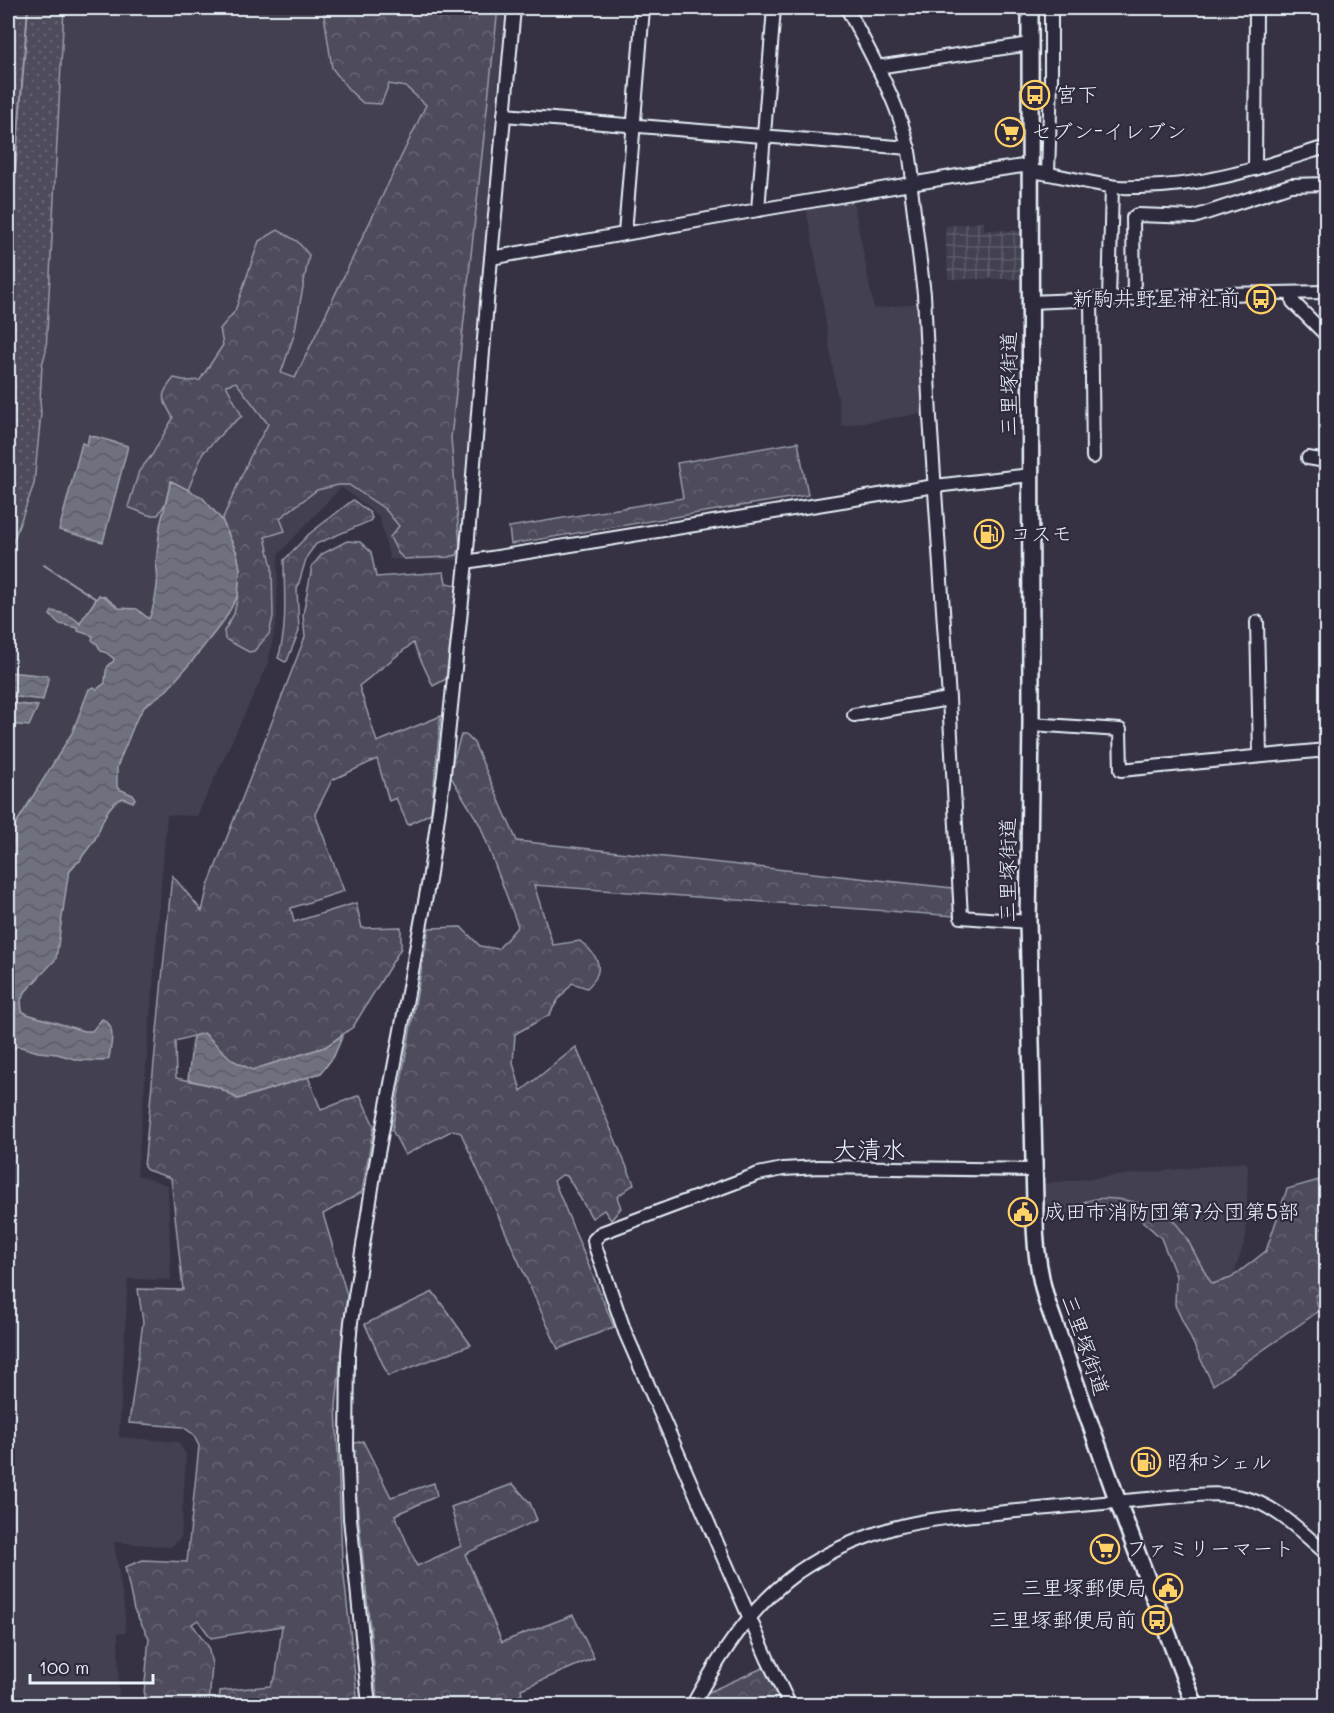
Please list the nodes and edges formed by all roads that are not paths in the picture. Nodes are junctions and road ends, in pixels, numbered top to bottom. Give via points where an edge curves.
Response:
1 (514, 8) edge
2 (643, 8) edge
3 (774, 8) edge
4 (847, 8) edge
5 (1030, 8) edge
6 (1051, 8) edge
7 (1256, 8) edge
8 (1030, 44) junction
9 (877, 67) junction
10 (504, 115) junction
11 (634, 125) junction
12 (764, 136) junction
13 (1326, 147) edge
14 (909, 148) junction
15 (1030, 168) junction
16 (1255, 170) junction
17 (1048, 173) junction
18 (913, 184) junction
19 (1326, 184) edge
20 (1112, 187) junction
21 (758, 210) junction
22 (625, 233) junction
23 (492, 258) junction
24 (1326, 292) edge
25 (1292, 294) junction
26 (1134, 299) junction
27 (1091, 300) junction
28 (1109, 300) junction
29 (1030, 302) junction
30 (1326, 335) edge
31 (1093, 457) dead end
32 (1308, 458) dead end
33 (1326, 461) edge
34 (1030, 474) junction
35 (935, 486) junction
36 (466, 562) junction
37 (1257, 622) dead end
38 (949, 699) junction
39 (854, 715) dead end
40 (1030, 724) junction
41 (1326, 750) edge
42 (1260, 756) junction
43 (1028, 922) junction
44 (1034, 1170) junction
45 (1118, 1502) junction
46 (1326, 1553) edge
47 (750, 1616) junction
48 (369, 1706) edge
49 (692, 1706) edge
50 (790, 1706) edge
51 (1195, 1706) edge

1 - 10 street
2 - 11 street
3 - 12 street
4 - 9 street
5 - 8 main road, 三里塚街道
6 - 17 street
7 - 16 street
8 - 9 street
8 - 15 main road, 三里塚街道
9 - 14 street
10 - 11 street
10 - 23 street
11 - 12 street
11 - 22 street
12 - 14 street
12 - 21 street
13 - 16 street
14 - 18 street
15 - 17 street
15 - 18 street
15 - 29 main road, 三里塚街道
16 - 20 street via 1158,187
17 - 20 street
18 - 21 street
18 - 35 street
19 - 26 street via 1291,185 1194,217 1137,215 1133,218
20 - 28 street
21 - 22 street
22 - 23 street
23 - 36 street
24 - 25 street
25 - 26 street
25 - 30 street via 1293,302
26 - 28 street
27 - 28 street
27 - 29 street
27 - 31 street
29 - 34 main road, 三里塚街道
32 - 33 street
34 - 35 street
34 - 40 main road, 三里塚街道
35 - 36 street
35 - 38 street
36 - 48 street via 429,880 374,1175 348,1355 350,1518
37 - 42 street
38 - 39 street
38 - 43 street via 961,917
40 - 42 street via 1120,730 1122,770
40 - 43 main road, 三里塚街道
41 - 42 street
43 - 44 main road, 三里塚街道
44 - 45 main road, 三里塚街道 via 1034,1229 1041,1281
44 - 47 street via 819,1167 768,1171 601,1233 594,1240 625,1332
45 - 46 street via 1234,1495 1269,1507
45 - 47 street via 938,1519 893,1528 818,1559 785,1582
45 - 51 main road, 三里塚街道
47 - 49 street
47 - 50 street

